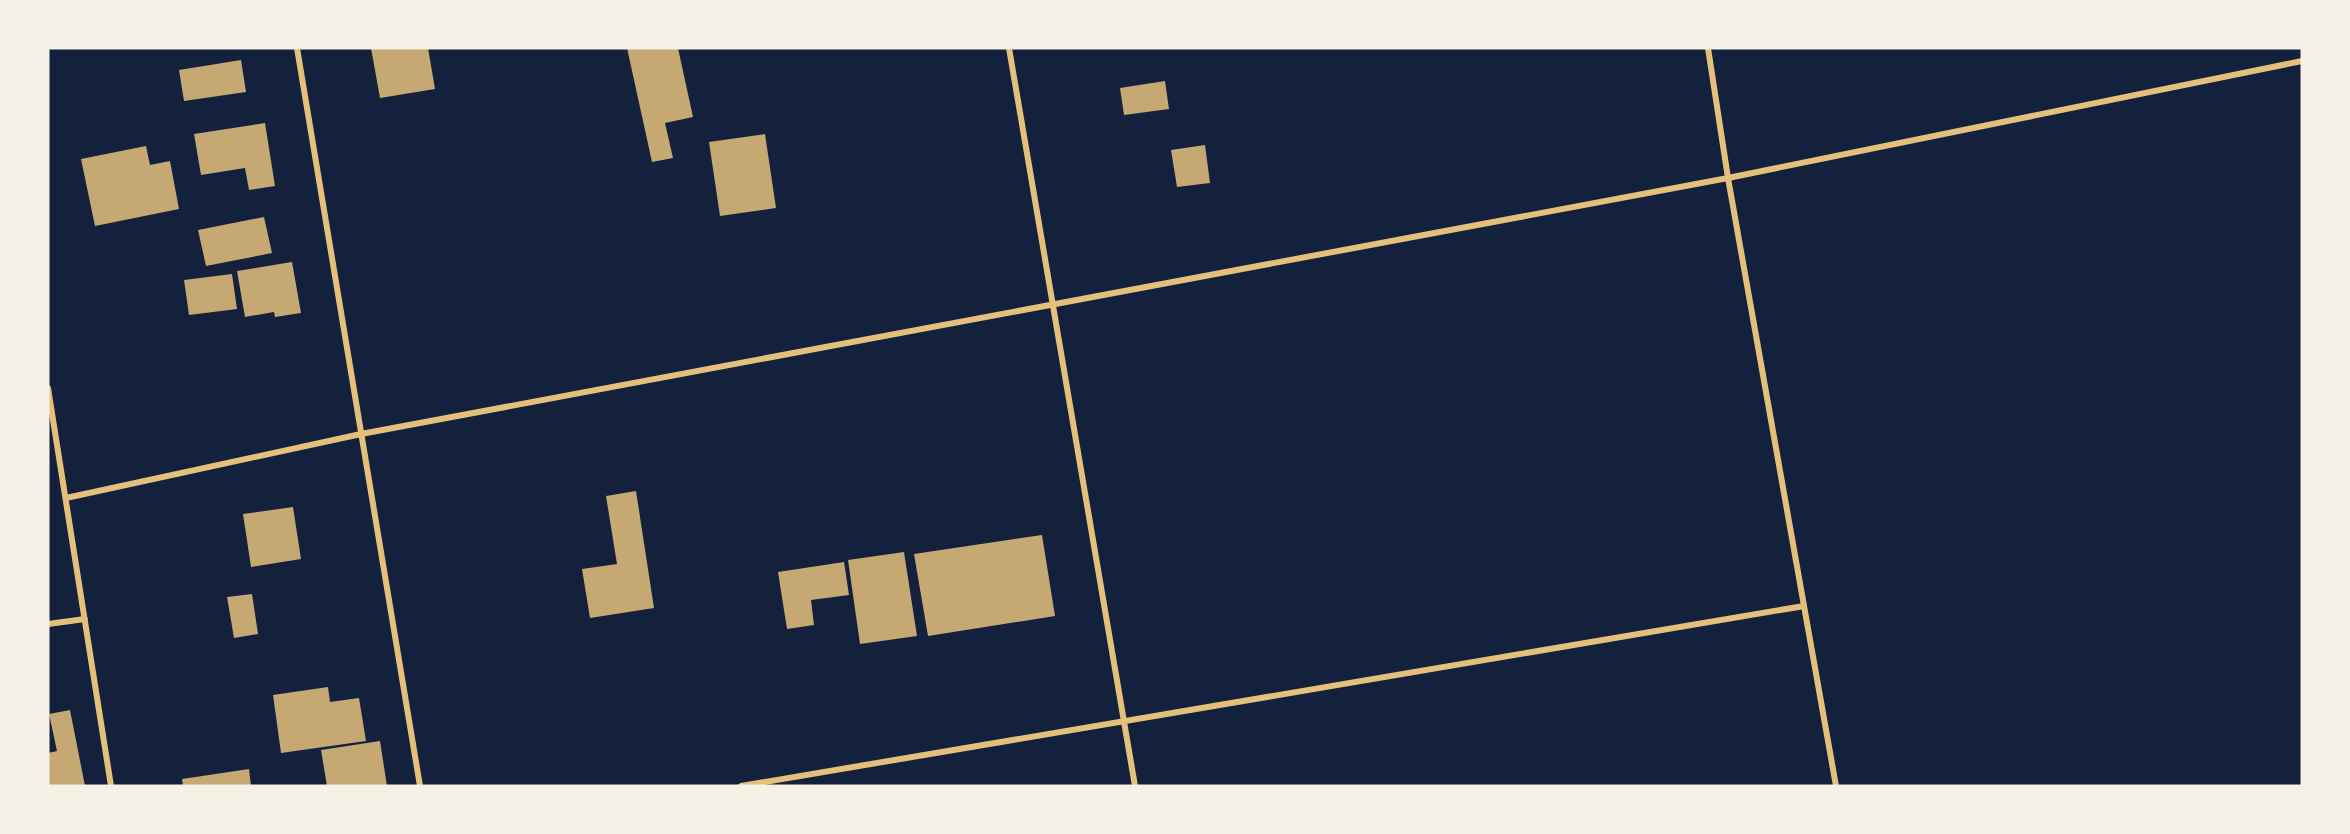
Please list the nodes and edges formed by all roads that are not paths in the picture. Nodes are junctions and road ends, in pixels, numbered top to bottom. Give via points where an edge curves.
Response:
1 (297, 48) edge
2 (1009, 48) edge
3 (1708, 48) edge
4 (2302, 61) edge
5 (1728, 178) junction
6 (1053, 305) junction
7 (48, 388) edge
8 (361, 434) junction
9 (66, 498) junction
10 (1804, 606) junction
11 (85, 619) junction
12 (48, 624) edge
13 (1124, 721) junction
14 (111, 786) edge
15 (420, 786) edge
16 (741, 786) edge
17 (1135, 786) edge
18 (1836, 786) edge

1 - 8 street
2 - 6 street
3 - 5 street
4 - 5 street
5 - 6 street
5 - 10 street
6 - 8 street
6 - 13 street
7 - 9 street
8 - 9 street
8 - 15 street
9 - 11 street
10 - 13 street
10 - 18 street
11 - 12 street
11 - 14 street
13 - 16 street
13 - 17 street

